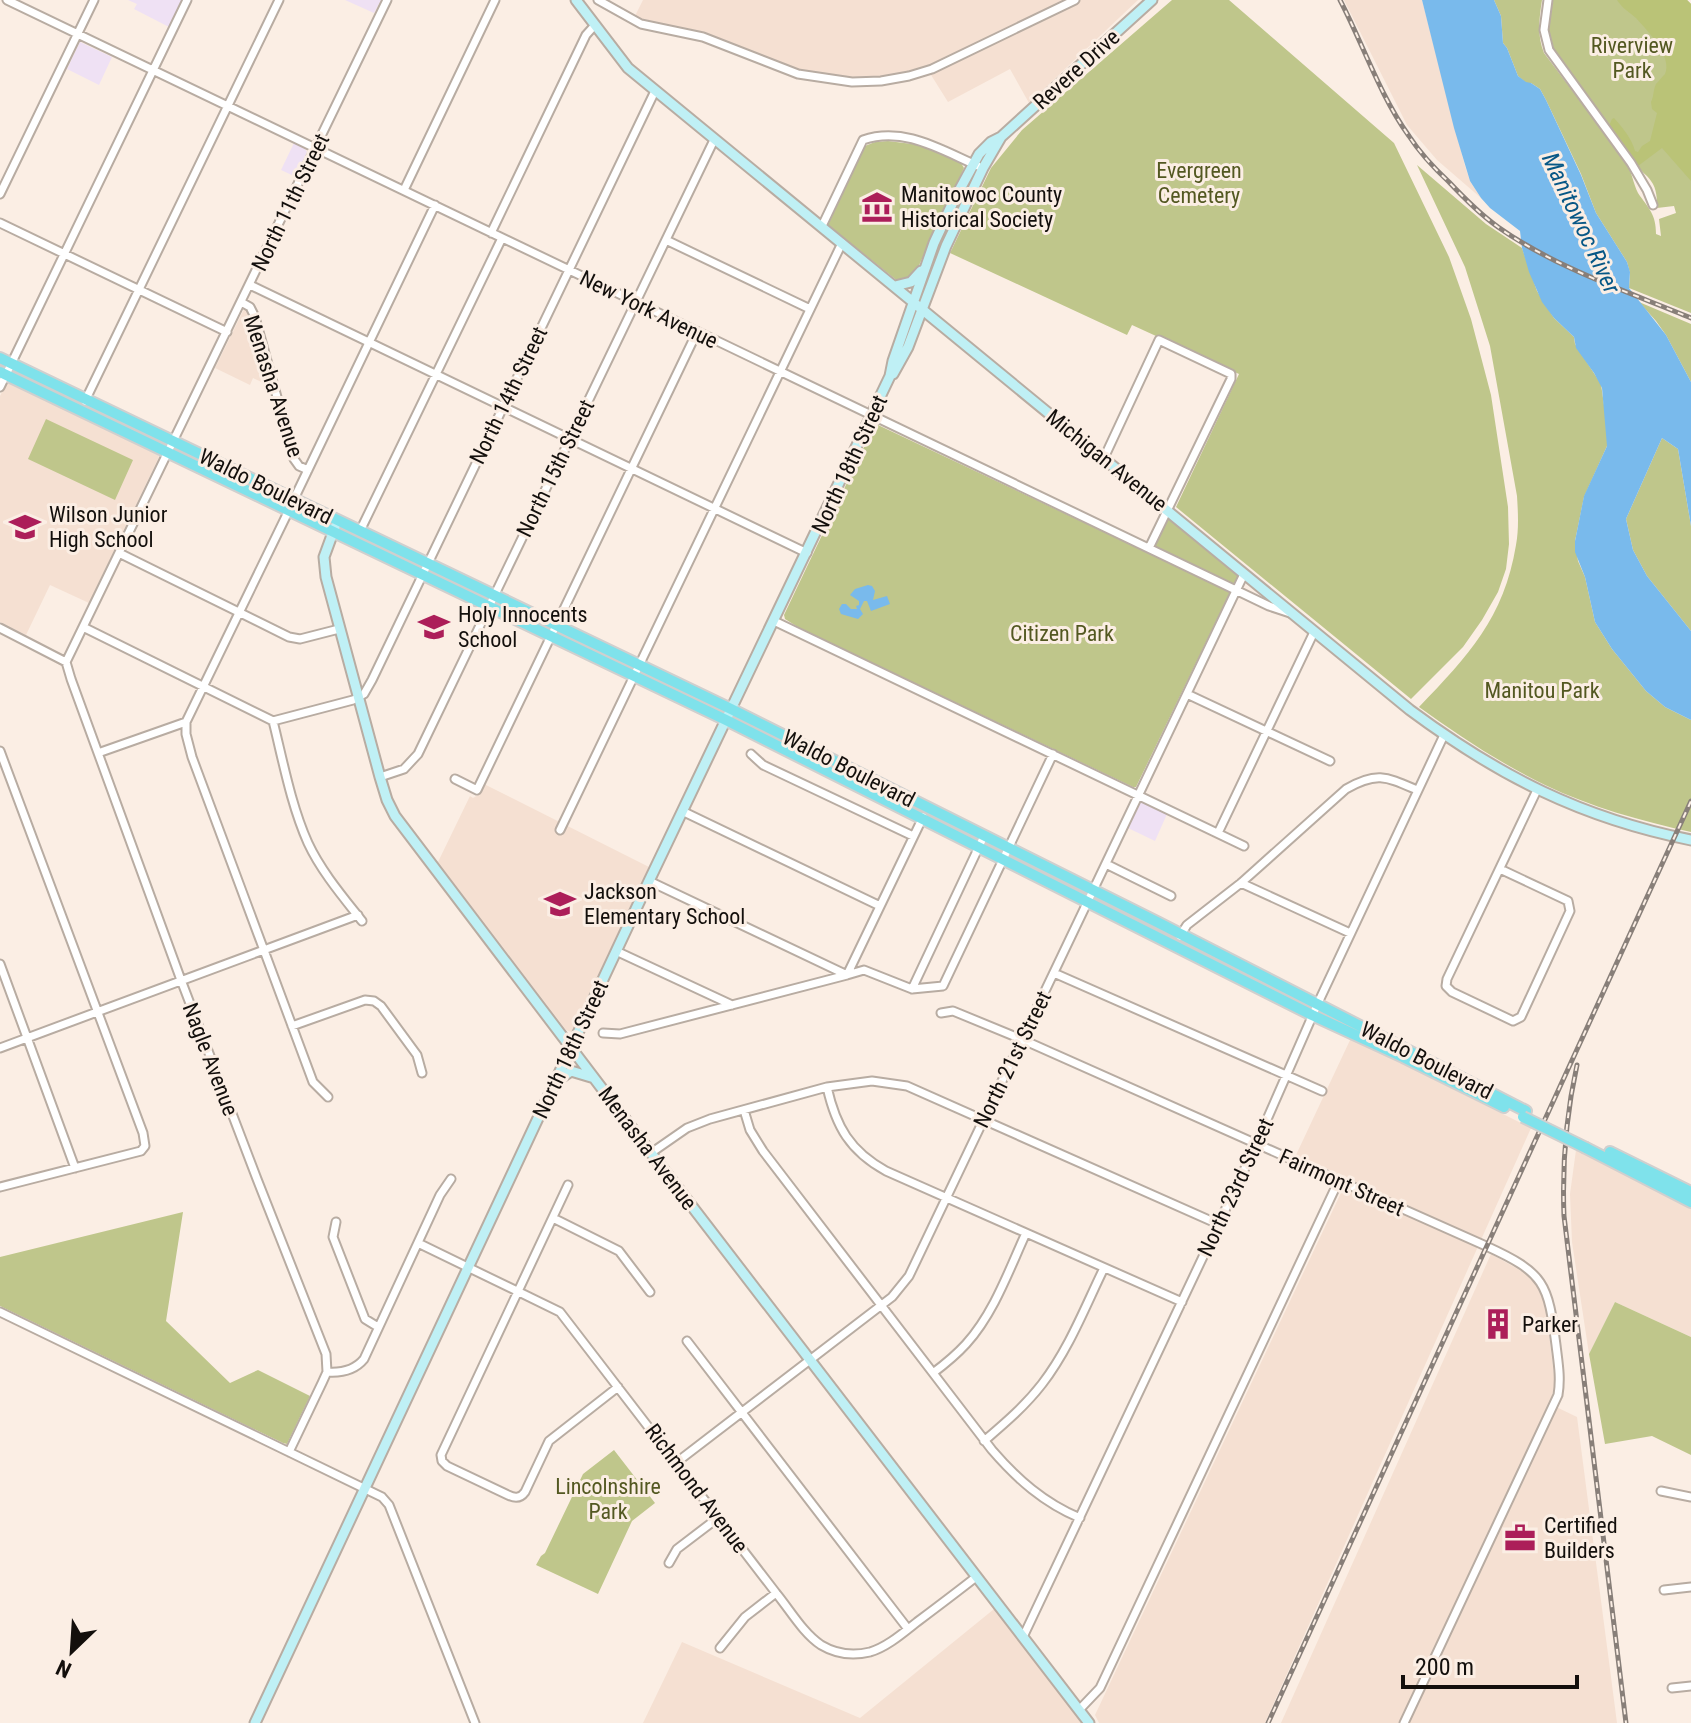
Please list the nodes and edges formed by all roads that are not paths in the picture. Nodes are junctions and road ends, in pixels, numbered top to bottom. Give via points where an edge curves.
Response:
1 (7, 0) edge
2 (94, 0) edge
3 (187, 0) edge
4 (279, 0) edge
5 (387, 0) edge
6 (495, 0) edge
7 (576, 0) edge
8 (598, 0) edge
9 (1075, 0) edge
10 (1152, 0) edge
11 (1548, 0) edge
12 (595, 25) junction
13 (77, 34) junction
14 (153, 71) junction
15 (655, 91) junction
16 (228, 106) junction
17 (1001, 137) junction
18 (714, 140) junction
19 (316, 148) junction
20 (973, 163) junction
21 (983, 168) junction
22 (404, 190) junction
23 (0, 194) edge
24 (435, 205) junction
25 (1653, 205) dead end
26 (0, 223) edge
27 (822, 226) junction
28 (491, 233) junction
29 (502, 238) junction
30 (666, 240) junction
31 (842, 243) junction
32 (64, 254) junction
33 (928, 262) junction
34 (568, 270) junction
35 (250, 285) junction
36 (895, 286) junction
37 (139, 289) junction
38 (914, 301) junction
39 (241, 302) junction
40 (635, 302) junction
41 (810, 309) junction
42 (923, 309) junction
43 (227, 332) junction
44 (697, 332) junction
45 (369, 343) junction
46 (5, 361) edge
47 (779, 371) junction
48 (3, 373) edge
49 (435, 374) junction
50 (890, 376) junction
51 (0, 387) edge
52 (86, 399) junction
53 (502, 406) junction
54 (81, 410) junction
55 (872, 416) junction
56 (569, 438) junction
57 (174, 441) junction
58 (168, 452) junction
59 (1104, 458) junction
60 (632, 469) junction
61 (308, 470) junction
62 (294, 499) junction
63 (714, 508) junction
64 (289, 510) junction
65 (1168, 511) junction
66 (338, 520) junction
67 (360, 531) junction
68 (333, 532) junction
69 (1149, 548) junction
70 (119, 553) junction
71 (807, 553) junction
72 (427, 563) junction
73 (422, 574) junction
74 (1244, 574) junction
75 (1236, 590) junction
76 (492, 601) junction
77 (239, 613) junction
78 (1293, 614) junction
79 (774, 621) junction
80 (557, 626) junction
81 (83, 627) junction
82 (0, 628) edge
83 (339, 629) junction
84 (1314, 632) junction
85 (552, 637) junction
86 (66, 662) junction
87 (637, 671) junction
88 (203, 687) junction
89 (1187, 694) junction
90 (358, 698) junction
91 (731, 709) junction
92 (726, 720) junction
93 (273, 721) junction
94 (186, 722) junction
95 (1266, 732) junction
96 (1444, 735) junction
97 (0, 751) edge
98 (98, 753) junction
99 (751, 754) dead end
100 (1053, 754) junction
101 (1330, 761) dead end
102 (380, 777) junction
103 (455, 779) dead end
104 (1417, 790) junction
105 (1537, 790) junction
106 (1138, 795) junction
107 (927, 807) junction
108 (682, 811) junction
109 (922, 818) junction
110 (560, 830) dead end
111 (1218, 833) junction
112 (913, 836) junction
113 (1691, 840) edge
114 (982, 841) junction
115 (1244, 846) dead end
116 (1008, 848) junction
117 (1004, 859) junction
118 (1106, 864) junction
119 (1500, 869) junction
120 (649, 881) junction
121 (1241, 883) junction
122 (1093, 890) junction
123 (1171, 896) dead end
124 (1088, 901) junction
125 (880, 906) junction
126 (1350, 933) junction
127 (1181, 934) junction
128 (1175, 945) junction
129 (264, 950) junction
130 (616, 951) junction
131 (0, 964) edge
132 (1054, 973) junction
133 (847, 975) junction
134 (181, 980) junction
135 (912, 989) junction
136 (1318, 1003) junction
137 (732, 1005) junction
138 (97, 1011) junction
139 (941, 1013) dead end
140 (1312, 1015) junction
141 (292, 1026) junction
142 (603, 1033) dead end
143 (27, 1038) junction
144 (1021, 1039) junction
145 (0, 1048) edge
146 (572, 1048) junction
147 (422, 1073) dead end
148 (1286, 1075) junction
149 (595, 1078) junction
150 (555, 1082) junction
151 (827, 1087) junction
152 (1322, 1091) dead end
153 (328, 1097) dead end
154 (744, 1110) junction
155 (1525, 1114) junction
156 (983, 1119) junction
157 (1256, 1143) junction
158 (1587, 1145) junction
159 (651, 1153) junction
160 (75, 1168) junction
161 (451, 1179) dead end
162 (1339, 1180) junction
163 (1, 1184) edge
164 (568, 1185) dead end
165 (1691, 1192) edge
166 (946, 1198) junction
167 (1691, 1202) edge
168 (553, 1218) junction
169 (336, 1222) dead end
170 (1218, 1224) junction
171 (1026, 1233) junction
172 (418, 1243) junction
173 (469, 1267) junction
174 (1104, 1268) junction
175 (519, 1291) junction
176 (650, 1292) dead end
177 (1182, 1302) junction
178 (881, 1305) junction
179 (0, 1312) edge
180 (378, 1327) junction
181 (687, 1341) dead end
182 (811, 1359) junction
183 (327, 1372) junction
184 (933, 1373) junction
185 (618, 1387) junction
186 (742, 1412) junction
187 (984, 1441) junction
188 (289, 1452) junction
189 (677, 1462) junction
190 (365, 1489) junction
191 (1661, 1491) dead end
192 (1691, 1497) edge
193 (719, 1517) junction
194 (1080, 1518) junction
195 (669, 1563) dead end
196 (976, 1577) junction
197 (1691, 1587) edge
198 (1664, 1590) dead end
199 (776, 1593) junction
200 (908, 1629) junction
201 (1023, 1637) junction
202 (720, 1648) dead end
203 (1691, 1686) edge
204 (1672, 1688) dead end
205 (1079, 1710) junction
206 (255, 1723) edge
207 (475, 1723) edge
208 (1089, 1723) edge
209 (1404, 1723) edge

1 - 13 street, New York Avenue
2 - 13 street
3 - 14 street
4 - 16 street
5 - 19 street, North 11th Street
6 - 22 street
7 - 12 street, Michigan Avenue
8 - 9 street via 641,24 703,37 798,74 852,82 932,69
10 - 17 street, Revere Drive
11 - 25 street via 1544,30 1551,54 1631,163
12 - 15 street, Michigan Avenue via 628,68
12 - 28 street
13 - 14 street, New York Avenue
13 - 23 street
14 - 16 street, New York Avenue
14 - 32 street
15 - 18 street, Michigan Avenue
15 - 34 street, North 14th Street
16 - 19 street, New York Avenue
16 - 37 street
17 - 20 street, Revere Drive
17 - 21 street, Revere Drive
18 - 27 street, Michigan Avenue
18 - 30 street, North 15th Street
19 - 22 street, New York Avenue
19 - 35 street, North 11th Street
20 - 21 street
20 - 27 street via 910,137 863,140
20 - 33 street, North 18th Street
21 - 42 street, North 18th Street
22 - 24 street, New York Avenue
24 - 28 street, New York Avenue
24 - 45 street
26 - 32 street
27 - 31 street, Michigan Avenue
28 - 29 street, New York Avenue
29 - 34 street, New York Avenue
29 - 49 street
30 - 40 street, North 15th Street
30 - 41 street
31 - 36 street, Michigan Avenue
31 - 41 street
32 - 37 street
32 - 46 street
33 - 36 street via 911,282
33 - 38 street, North 18th Street
34 - 40 street, New York Avenue
34 - 53 street, North 14th Street
35 - 39 street, North 11th Street
35 - 45 street
36 - 38 street, Michigan Avenue
37 - 43 street
37 - 52 street
38 - 42 street, Michigan Avenue
38 - 50 street, North 18th Street
39 - 43 street, North 11th Street
39 - 61 street, Menasha Avenue via 255,317 294,459
40 - 44 street, New York Avenue
40 - 56 street, North 15th Street
41 - 47 street
42 - 50 street, North 18th Street
42 - 59 street, Michigan Avenue
43 - 57 street, North 11th Street
44 - 47 street, New York Avenue
44 - 60 street
45 - 49 street
45 - 61 street
46 - 48 street
46 - 52 main road, Waldo Boulevard
47 - 55 street, New York Avenue
47 - 63 street
48 - 51 street
48 - 54 main road, Waldo Boulevard
49 - 53 street
49 - 67 street
50 - 55 street, North 18th Street
52 - 54 street
52 - 57 main road, Waldo Boulevard
53 - 56 street
53 - 72 street, North 14th Street
54 - 58 main road, Waldo Boulevard
55 - 69 street, New York Avenue
55 - 71 street, North 18th Street
56 - 60 street
56 - 76 street, North 15th Street
57 - 58 street, North 11th Street
57 - 62 main road, Waldo Boulevard
58 - 64 main road, Waldo Boulevard
58 - 70 street, North 11th Street
59 - 65 street, Michigan Avenue
59 - 65 street via 1159,340 1231,374
60 - 63 street
60 - 80 street
61 - 62 street
62 - 66 main road, Waldo Boulevard
63 - 71 street
63 - 87 street
64 - 68 main road, Waldo Boulevard
64 - 77 street
65 - 69 street
65 - 74 street, Michigan Avenue
66 - 67 main road, Waldo Boulevard
66 - 68 street, Menasha Avenue
67 - 72 main road, Waldo Boulevard
68 - 73 main road, Waldo Boulevard
68 - 83 street, Menasha Avenue via 324,563
69 - 75 street, New York Avenue
70 - 77 street
70 - 81 street, North 11th Street
71 - 79 street, North 18th Street
72 - 73 street, North 14th Street
72 - 76 main road, Waldo Boulevard
73 - 76 main road, Waldo Boulevard
73 - 90 street, North 14th Street
74 - 75 street, North 21st Street
74 - 78 street, Michigan Avenue
75 - 78 street, New York Avenue
75 - 89 street, North 21st Street
76 - 80 main road, Waldo Boulevard
76 - 85 main road, Waldo Boulevard
76 - 102 street, North 15th Street via 418,754 404,769
77 - 83 street via 300,639
77 - 88 street
78 - 84 street, Michigan Avenue
79 - 91 street, North 18th Street
79 - 100 street
80 - 85 street
80 - 87 main road, Waldo Boulevard
81 - 86 street, North 11th Street
81 - 88 street
82 - 86 street
83 - 90 street, Menasha Avenue
84 - 95 street
84 - 96 street, Michigan Avenue
85 - 87 main road, Waldo Boulevard
85 - 103 street via 477,790
86 - 98 street, Nagle Avenue
87 - 91 main road, Waldo Boulevard
87 - 92 main road, Waldo Boulevard
87 - 110 street
88 - 93 street
88 - 94 street
89 - 95 street
89 - 106 street, North 21st Street
90 - 93 street
90 - 102 street, Menasha Avenue
91 - 92 street, North 18th Street
91 - 107 main road, Waldo Boulevard
92 - 108 street, North 18th Street
92 - 109 main road, Waldo Boulevard
93 - 129 street via 309,844 360,918
94 - 98 street
94 - 129 street via 192,757
95 - 101 street
95 - 111 street
96 - 104 street, North 23rd Street
96 - 105 street, Michigan Avenue
97 - 138 street
98 - 134 street, Nagle Avenue
99 - 112 street via 763,765
100 - 106 street
100 - 116 street
102 - 146 street, Menasha Avenue via 395,816
104 - 121 street via 1393,779 1363,779
104 - 126 street, North 23rd Street
105 - 113 street, Michigan Avenue via 1623,823
105 - 119 street
106 - 111 street
106 - 118 street, North 21st Street
107 - 109 street
107 - 114 main road, Waldo Boulevard
108 - 120 street, North 18th Street
108 - 125 street
109 - 112 street
109 - 114 main road, Waldo Boulevard
111 - 115 street
112 - 125 street
114 - 116 main road, Waldo Boulevard
114 - 117 main road, Waldo Boulevard
114 - 135 street
116 - 117 street
116 - 122 main road, Waldo Boulevard
117 - 124 main road, Waldo Boulevard
117 - 135 street via 943,986
118 - 122 street, North 21st Street
118 - 123 street
119 - 119 street via 1568,901 1570,911 1521,1017 1513,1021 1446,986
120 - 130 street, North 18th Street
120 - 133 street
121 - 126 street
121 - 127 street
122 - 124 street, North 21st Street
122 - 127 main road, Waldo Boulevard
124 - 128 main road, Waldo Boulevard
124 - 132 street, North 21st Street
125 - 133 street
126 - 136 street, North 23rd Street
127 - 128 street
127 - 136 main road, Waldo Boulevard
128 - 140 main road, Waldo Boulevard
129 - 134 street
129 - 141 street
130 - 137 street
130 - 146 street, North 18th Street
131 - 143 street
132 - 144 street, North 21st Street
132 - 148 street
133 - 135 street via 869,971
133 - 137 street
134 - 138 street
134 - 183 street, Nagle Avenue via 324,1346
136 - 140 street, North 23rd Street
136 - 155 main road, Waldo Boulevard
137 - 142 street via 620,1034
138 - 143 street
138 - 160 street via 145,1146
139 - 144 street, Fairmont Street via 953,1011
140 - 148 street, North 23rd Street
140 - 155 main road, Waldo Boulevard
141 - 147 street via 374,1001 417,1055
141 - 153 street via 313,1082
143 - 145 street
143 - 160 street
144 - 156 street, North 21st Street
144 - 157 street, Fairmont Street
146 - 149 street, Menasha Avenue
146 - 150 street, North 18th Street
148 - 152 street
148 - 157 street, North 23rd Street
149 - 150 street via 571,1071
149 - 159 street, Menasha Avenue
150 - 173 street, North 18th Street
151 - 154 street
151 - 156 street via 889,1082
151 - 166 street via 840,1129 858,1152
154 - 159 street via 687,1128
154 - 178 street via 763,1151
155 - 158 main road, Waldo Boulevard, bridge
156 - 166 street, North 21st Street
156 - 170 street
157 - 162 street, Fairmont Street
157 - 170 street, North 23rd Street
158 - 165 main road, Waldo Boulevard
158 - 167 main road, Waldo Boulevard
159 - 182 street, Menasha Avenue
160 - 163 street
161 - 172 street
162 - 205 street via 1100,1688
162 - 209 street, Fairmont Street via 1531,1271 1550,1303 1559,1372 1558,1395
164 - 168 street
166 - 171 street
166 - 178 street, North 21st Street via 909,1276
168 - 175 street
168 - 176 street via 619,1251
169 - 180 street via 333,1237 365,1319
170 - 177 street, North 23rd Street
171 - 174 street
171 - 184 street via 980,1327
172 - 173 street, Richmond Avenue
172 - 180 street
173 - 175 street, Richmond Avenue
173 - 190 street, North 18th Street
174 - 177 street
174 - 187 street via 1044,1381
175 - 185 street, Richmond Avenue via 560,1312
175 - 185 street via 441,1455 444,1464 520,1497 549,1441
177 - 194 street, North 23rd Street
178 - 182 street, North 21st Street
178 - 184 street
179 - 188 street
180 - 183 street via 359,1365
181 - 186 street
182 - 186 street, North 21st Street
182 - 196 street, Menasha Avenue
183 - 188 street
184 - 187 street
185 - 189 street, Richmond Avenue
186 - 189 street, North 21st Street
186 - 200 street
187 - 194 street via 1029,1488
188 - 190 street
189 - 193 street, Richmond Avenue
190 - 206 street, North 18th Street
190 - 207 street via 389,1505
191 - 192 street
193 - 195 street via 677,1549
193 - 199 street, Richmond Avenue
194 - 201 street, North 23rd Street
196 - 200 street, Richmond Avenue
196 - 201 street, Menasha Avenue
197 - 198 street
199 - 200 street, Richmond Avenue via 810,1635 838,1652 870,1652
199 - 202 street via 745,1617
201 - 205 street, Menasha Avenue
203 - 204 street
205 - 208 street, Menasha Avenue

